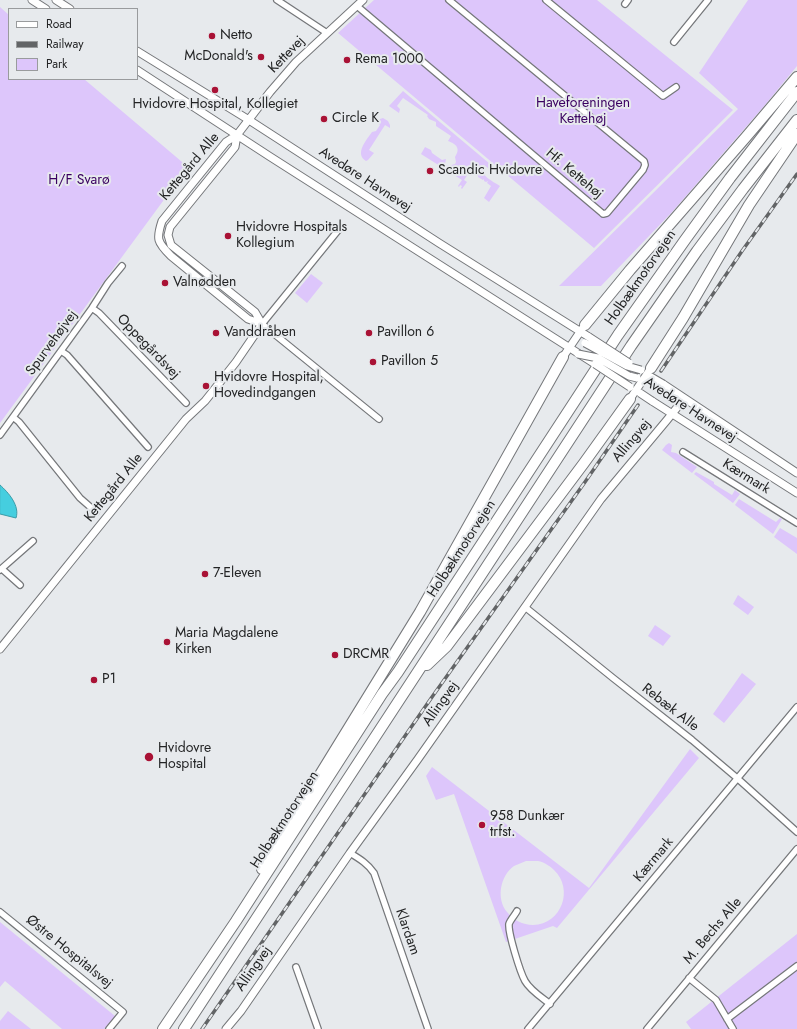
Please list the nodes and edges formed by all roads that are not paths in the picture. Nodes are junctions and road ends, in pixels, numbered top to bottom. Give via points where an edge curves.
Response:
1 (32, 0) edge
2 (56, 0) edge
3 (277, 0) edge
4 (363, 0) edge
5 (449, 0) edge
6 (546, 0) edge
7 (708, 0) edge
8 (357, 6) junction
9 (44, 8) edge
10 (68, 8) edge
11 (327, 33) junction
12 (674, 42) dead end
13 (138, 52) edge
14 (138, 71) edge
15 (797, 77) edge
16 (676, 87) dead end
17 (797, 92) edge
18 (249, 120) junction
19 (797, 120) edge
20 (797, 134) edge
21 (237, 135) junction
22 (340, 228) dead end
23 (122, 266) dead end
24 (92, 308) junction
25 (262, 324) junction
26 (582, 328) junction
27 (587, 340) junction
28 (569, 348) junction
29 (61, 351) junction
30 (578, 354) junction
31 (563, 357) joint
32 (647, 372) junction
33 (635, 390) junction
34 (630, 399) joint
35 (684, 399) junction
36 (186, 403) dead end
37 (673, 414) junction
38 (12, 417) junction
39 (379, 419) dead end
40 (0, 435) edge
41 (148, 447) dead end
42 (683, 452) dead end
43 (797, 473) edge
44 (797, 493) edge
45 (96, 512) dead end
46 (797, 523) edge
47 (33, 540) dead end
48 (1, 570) edge
49 (20, 585) dead end
50 (525, 607) junction
51 (0, 649) edge
52 (412, 681) junction
53 (797, 707) edge
54 (738, 778) junction
55 (797, 832) edge
56 (797, 849) edge
57 (350, 852) junction
58 (517, 911) dead end
59 (0, 912) edge
60 (236, 921) junction
61 (797, 966) edge
62 (296, 967) dead end
63 (690, 978) junction
64 (550, 1004) junction
65 (727, 1019) junction
66 (109, 1029) edge
67 (163, 1029) edge
68 (184, 1029) edge
69 (226, 1029) edge
70 (318, 1029) edge
71 (428, 1029) edge
72 (528, 1029) edge
73 (647, 1029) edge
74 (733, 1029) edge

1 - 9 street
2 - 10 street
3 - 11 street
4 - 8 street, Kettevej
5 - 8 street, Hf. Kettehøj via 644,161 644,170 607,213 603,214
6 - 16 street via 663,96
7 - 12 street
8 - 11 street, Kettevej
11 - 18 street, Kettevej via 290,68
13 - 18 street, Avedøre Havnevej
14 - 21 street, Avedøre Havnevej
15 - 26 highway
17 - 60 highway, Holbækmotorvejen via 721,190 618,335
18 - 21 street, Kettevej
18 - 26 street, Avedøre Havnevej via 439,243
19 - 52 highway via 697,251 631,346
20 - 32 highway via 749,205 683,318
21 - 25 street, Kettegård Alle via 226,142 162,221 158,238 160,246 170,256 248,319
21 - 28 street, Avedøre Havnevej
22 - 25 street, Kettegård Alle
23 - 24 street, Spurvehøjvej
24 - 29 street, Spurvehøjvej
24 - 36 street, Oppegårdsvej
25 - 39 street
25 - 51 street, Kettegård Alle via 205,401 186,419
26 - 27 street, Avedøre Havnevej
26 - 28 street
27 - 28 street
27 - 32 street, Avedøre Havnevej, bridge
28 - 30 street, Avedøre Havnevej
28 - 31 street
29 - 38 street, Spurvehøjvej
29 - 41 street
30 - 32 street, bridge via 598,358 629,376 637,378
30 - 33 street, Avedøre Havnevej, bridge
31 - 60 highway via 420,612 252,884
32 - 33 street
32 - 35 street, Avedøre Havnevej, bridge
33 - 34 street
33 - 37 street, Avedøre Havnevej, bridge
34 - 52 highway via 447,646
35 - 37 street, Allingvej
35 - 43 street, Avedøre Havnevej
37 - 44 street, Avedøre Havnevej
37 - 50 street, Allingvej via 601,499
38 - 40 street, Spurvehøjvej
38 - 45 street via 19,422 80,498
42 - 46 street, Kærmark
47 - 48 street
48 - 49 street
50 - 54 street, Rebæk Alle
50 - 57 street, Allingvej
52 - 68 highway
53 - 54 street, Kærmark
54 - 55 street, Rebæk Alle
54 - 64 street, Kærmark
56 - 63 street, M. Bechs Alle
57 - 69 street, Allingvej
57 - 71 street, Klardam via 374,873
58 - 64 street via 510,923 509,931 520,970 529,986
59 - 66 street, Østre Hospitalsvej via 123,1012
60 - 67 highway, Holbækmotorvejen
61 - 65 street
62 - 70 street
63 - 65 street via 716,1000
63 - 73 street, M. Bechs Alle
64 - 72 street, Kærmark
65 - 74 street

